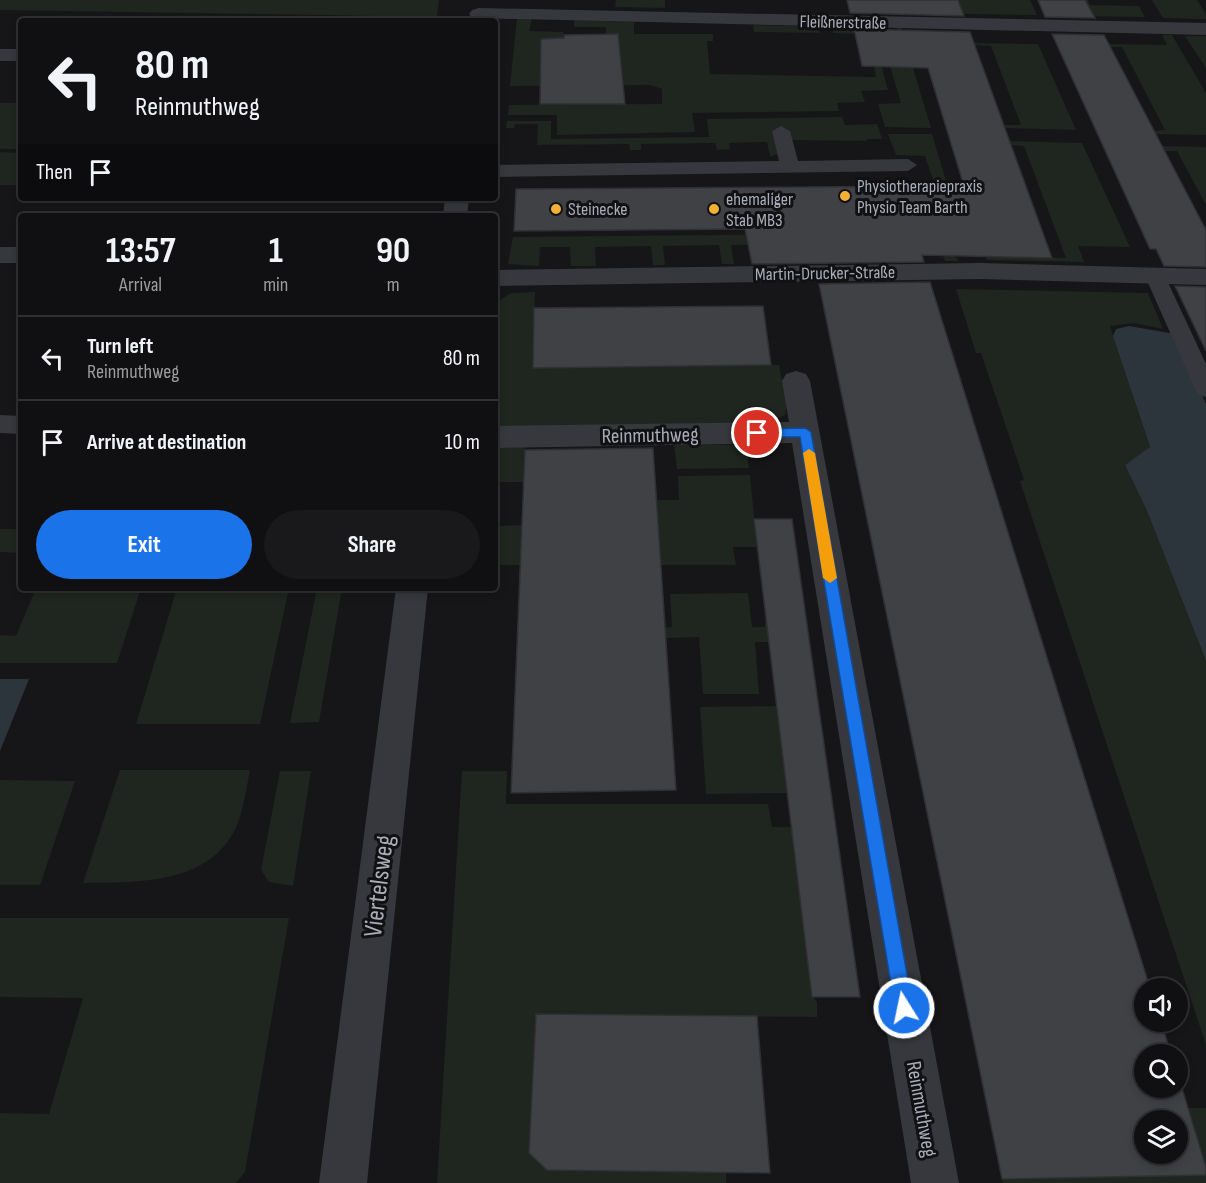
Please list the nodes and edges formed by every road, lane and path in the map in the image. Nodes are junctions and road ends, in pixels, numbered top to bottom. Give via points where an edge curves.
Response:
1 (479, 12) edge
2 (1206, 29) edge
3 (0, 55) edge
4 (18, 55) edge
5 (781, 131) dead end
6 (908, 165) dead end
7 (790, 167) junction
8 (498, 171) edge
9 (0, 255) edge
10 (18, 255) edge
11 (1155, 276) junction
12 (1206, 277) edge
13 (498, 278) edge
14 (796, 381) dead end
15 (1206, 389) edge
16 (0, 424) edge
17 (18, 424) edge
18 (805, 432) junction
19 (498, 437) edge
20 (412, 591) edge
21 (343, 1183) edge
22 (934, 1183) edge

1 - 2 street, Fleißnerstraße
3 - 4 street
5 - 7 lane
6 - 7 lane
7 - 8 lane
9 - 10 street
11 - 12 street, Martin-Drucker-Straße
11 - 13 street, Martin-Drucker-Straße via 980,271
11 - 15 lane
14 - 18 street, Reinmuthweg
16 - 17 lane
18 - 19 street, Reinmuthweg
18 - 22 street, Reinmuthweg
20 - 21 street, Viertelsweg

